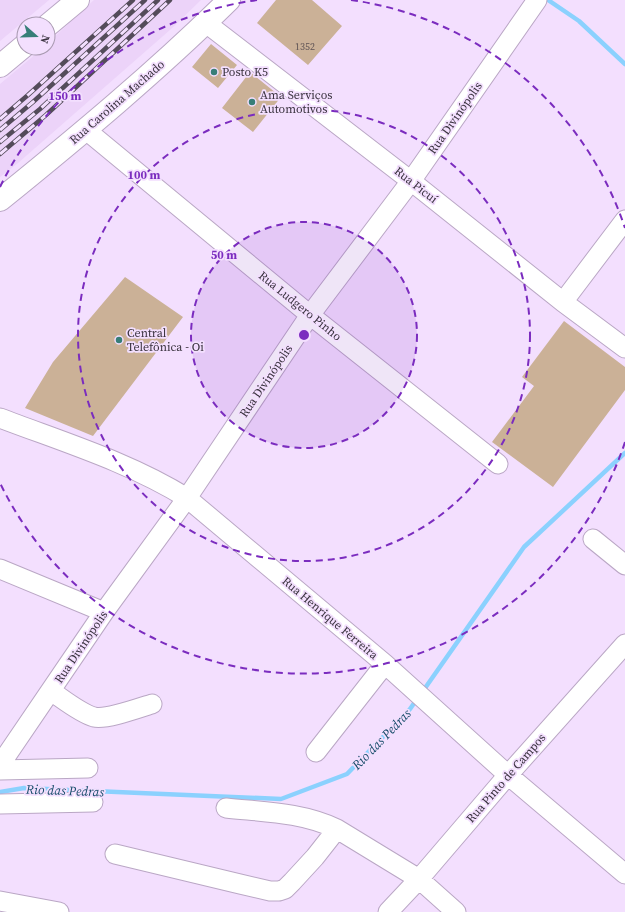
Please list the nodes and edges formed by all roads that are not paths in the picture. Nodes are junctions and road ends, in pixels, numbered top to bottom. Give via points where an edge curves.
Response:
1 (78, 0) edge
2 (229, 0) edge
3 (533, 5) edge
4 (56, 18) edge
5 (206, 23) junction
6 (16, 53) edge
7 (0, 66) edge
8 (86, 130) junction
9 (411, 181) junction
10 (0, 200) edge
11 (625, 220) edge
12 (563, 302) junction
13 (310, 315) junction
14 (625, 348) edge
15 (0, 418) edge
16 (498, 464) dead end
17 (187, 498) junction
18 (593, 539) dead end
19 (625, 566) edge
20 (0, 569) edge
21 (104, 612) junction
22 (625, 644) edge
23 (385, 664) junction
24 (51, 691) junction
25 (152, 704) dead end
26 (316, 752) dead end
27 (0, 765) edge
28 (88, 768) dead end
29 (0, 770) edge
30 (508, 775) junction
31 (93, 802) dead end
32 (0, 804) edge
33 (226, 808) dead end
34 (337, 829) junction
35 (115, 854) dead end
36 (625, 874) edge
37 (419, 879) junction
38 (0, 901) edge
39 (59, 912) edge
40 (388, 912) edge
41 (456, 912) edge

1 - 4 main road
2 - 5 main road, Rua Carolina Machado
3 - 9 street, Rua Divinópolis
5 - 8 main road, Rua Carolina Machado
5 - 9 street, Rua Picuí
6 - 7 main road
8 - 10 main road, Rua Carolina Machado
8 - 13 street, Rua Ludgero Pinho
9 - 12 street, Rua Picuí
9 - 13 street, Rua Divinópolis
11 - 12 street
12 - 14 street, Rua Picuí
13 - 16 street, Rua Ludgero Pinho
13 - 17 street, Rua Divinópolis
15 - 17 street, Rua Henrique Ferreira via 137,470
17 - 21 street, Rua Divinópolis
17 - 23 street, Rua Henrique Ferreira
18 - 19 street
20 - 21 street
21 - 24 street, Rua Divinópolis
22 - 30 street, Rua Pinto de Campos
23 - 26 street
23 - 30 street, Rua Henrique Ferreira
24 - 25 street via 96,718
24 - 27 street, Rua Divinópolis
28 - 29 street
30 - 36 street, Rua Henrique Ferreira
30 - 37 street, Rua Pinto de Campos
31 - 32 street
33 - 34 street via 298,815
34 - 35 street via 292,882 285,889 279,890 270,891
34 - 37 street
37 - 40 street, Rua Pinto de Campos
37 - 41 street
38 - 39 street

